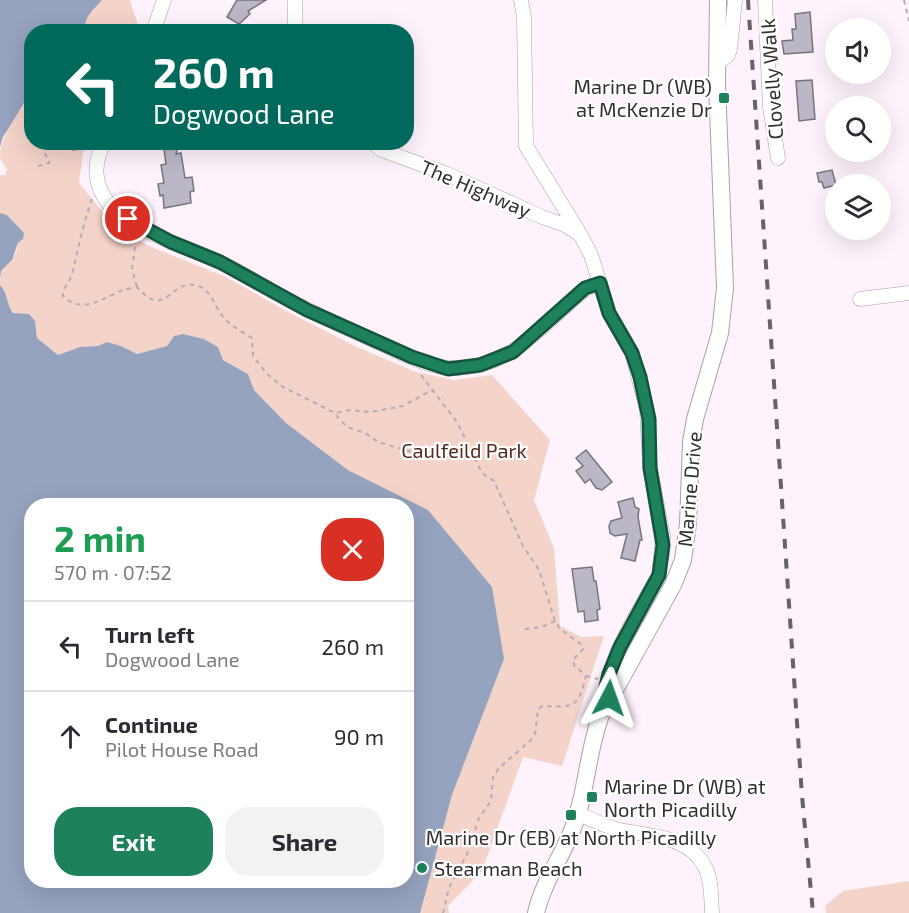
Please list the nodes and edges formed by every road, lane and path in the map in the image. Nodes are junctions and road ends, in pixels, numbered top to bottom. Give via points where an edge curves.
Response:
1 (164, 0) edge
2 (295, 0) edge
3 (520, 0) edge
4 (718, 0) edge
5 (735, 0) edge
6 (765, 0) edge
7 (904, 0) edge
8 (909, 21) edge
9 (156, 24) edge
10 (295, 24) edge
11 (717, 64) junction
12 (46, 150) edge
13 (102, 150) edge
14 (382, 150) edge
15 (778, 158) dead end
16 (38, 166) dead end
17 (98, 182) junction
18 (135, 223) junction
19 (580, 234) junction
20 (600, 283) junction
21 (137, 287) junction
22 (909, 293) edge
23 (860, 299) dead end
24 (415, 368) dead end
25 (432, 390) junction
26 (335, 413) junction
27 (469, 448) junction
28 (555, 621) junction
29 (525, 629) dead end
30 (609, 698) junction
31 (577, 813) junction
32 (443, 913) edge
33 (536, 913) edge
34 (712, 913) edge

1 - 9 street
2 - 10 street
3 - 19 street via 524,17 526,146
4 - 11 main road, Marine Drive
5 - 11 street via 730,49
6 - 15 street, Clovelly Walk via 769,87
7 - 8 path
11 - 30 main road, Marine Drive via 725,288 716,350 691,442 685,551 673,585
12 - 16 path via 49,163
13 - 17 street via 96,165
14 - 19 street, The Highway via 447,174
17 - 18 street via 112,208
17 - 21 path via 63,297 79,305 102,302
18 - 20 street via 220,262 307,310 448,369 491,362 513,352 585,288
18 - 21 path via 132,269
19 - 20 street
20 - 30 street via 609,313 632,353 640,377 649,419 650,468 663,545 659,575 609,674
21 - 26 path via 155,301 192,284 200,286 227,321 252,338 253,356 267,374 283,387
22 - 23 street
24 - 25 path
25 - 26 path via 403,406
25 - 27 path via 457,422
26 - 27 path via 347,427 378,442 419,454
27 - 28 path via 482,473 494,481 523,546 539,570
28 - 29 path
28 - 32 path via 582,645 573,660 586,676 581,698 564,707 542,706 531,741 493,777 488,807 479,818 466,858 449,888
30 - 31 main road, Marine Drive via 594,733
31 - 33 main road, Marine Drive via 540,895
31 - 34 street via 612,828 686,845 706,868

